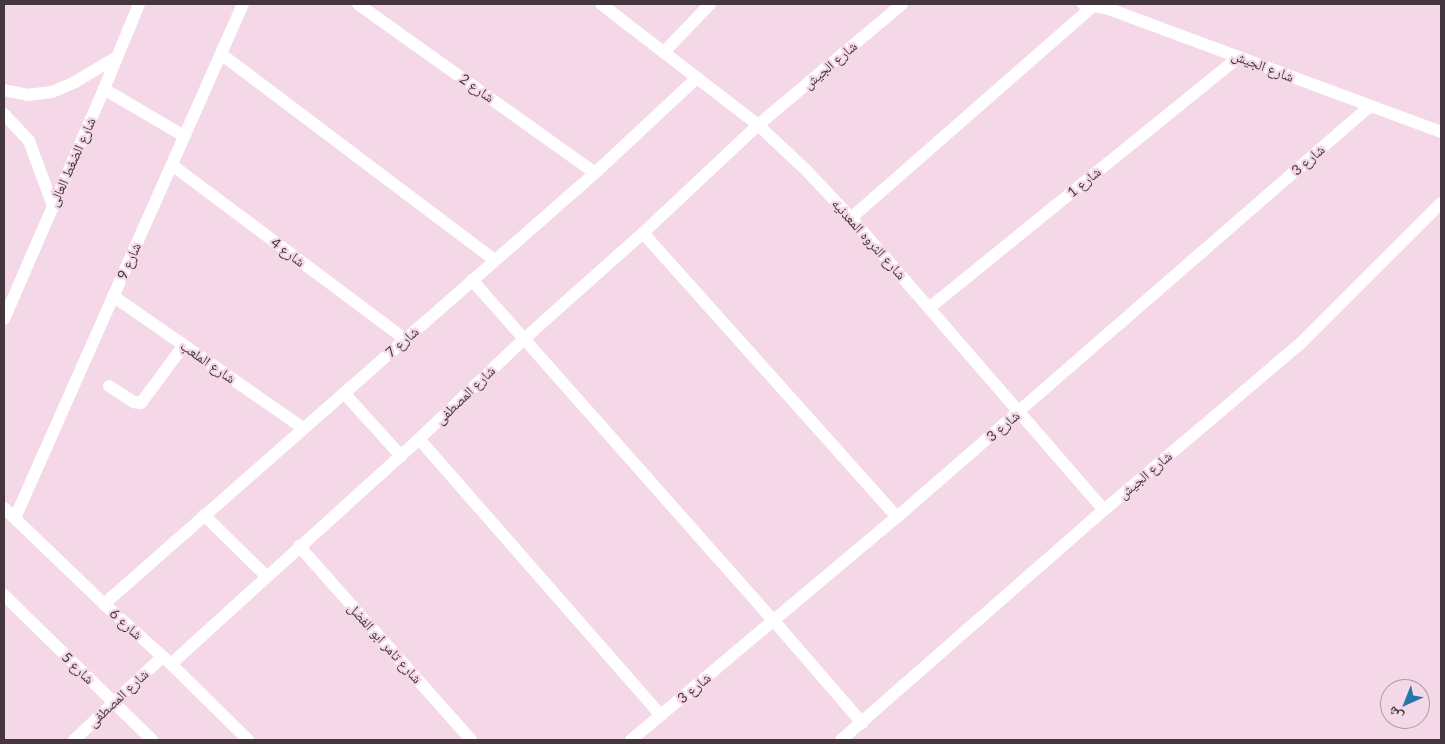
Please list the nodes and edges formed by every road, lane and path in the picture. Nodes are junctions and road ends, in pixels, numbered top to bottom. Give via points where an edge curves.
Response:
1 (139, 4) edge
2 (243, 4) edge
3 (358, 4) edge
4 (601, 4) edge
5 (710, 4) edge
6 (902, 4) edge
7 (1089, 5) edge
8 (664, 52) junction
9 (221, 54) junction
10 (117, 56) junction
11 (1239, 56) junction
12 (697, 78) junction
13 (104, 89) junction
14 (4, 90) edge
15 (1370, 106) junction
16 (4, 114) edge
17 (758, 125) junction
18 (1441, 132) edge
19 (184, 136) junction
20 (172, 165) junction
21 (595, 173) junction
22 (1441, 203) edge
23 (53, 206) junction
24 (851, 218) junction
25 (643, 233) junction
26 (494, 260) junction
27 (472, 280) junction
28 (113, 296) junction
29 (929, 308) junction
30 (4, 319) edge
31 (405, 339) junction
32 (524, 339) junction
33 (184, 345) junction
34 (109, 386) dead end
35 (344, 393) junction
36 (1019, 412) junction
37 (304, 428) junction
38 (419, 440) junction
39 (400, 456) junction
40 (4, 508) edge
41 (1104, 510) junction
42 (204, 515) junction
43 (897, 517) junction
44 (15, 518) junction
45 (299, 546) junction
46 (266, 576) junction
47 (4, 595) edge
48 (104, 604) junction
49 (774, 621) junction
50 (167, 660) junction
51 (114, 702) junction
52 (661, 715) junction
53 (862, 723) junction
54 (74, 740) edge
55 (152, 740) edge
56 (248, 740) edge
57 (471, 740) edge
58 (631, 740) edge
59 (841, 740) edge

1 - 10 street, شارع الضغط العالى
2 - 9 street, شارع 9
3 - 21 street, شارع 2
4 - 8 street, شارع الثروه المعدنيه
5 - 8 street
6 - 17 street, شارع الجيش
7 - 11 street, شارع الجيش
7 - 24 street
8 - 12 street, شارع الثروه المعدنيه
9 - 19 street, شارع 9
9 - 26 street
10 - 13 street, شارع الضغط العالى
10 - 14 street via 52,92 27,95
11 - 15 street, شارع الجيش
11 - 29 street, شارع 1
12 - 17 street, شارع الثروه المعدنيه
12 - 21 street, شارع 7
13 - 19 street
13 - 23 street, شارع الضغط العالى
15 - 18 street, شارع الجيش
15 - 36 street, شارع 3
16 - 23 street via 29,141
17 - 24 street, شارع الثروه المعدنيه
17 - 25 street, شارع المصطفى
19 - 20 street, شارع 9
20 - 28 street, شارع 9
20 - 31 street, شارع 4
21 - 26 street, شارع 7
22 - 41 street, شارع الجيش via 1301,343
23 - 30 street, شارع الضغط العالى
24 - 29 street, شارع الثروه المعدنيه
25 - 32 street, شارع المصطفى
25 - 43 street
26 - 27 street, شارع 7
27 - 31 street, شارع 7
27 - 32 street
28 - 33 street, شارع الملعب
28 - 44 street, شارع 9
29 - 36 street, شارع الثروه المعدنيه
31 - 35 street, شارع 7
32 - 38 street, شارع المصطفى
32 - 49 street
33 - 34 street via 141,403
33 - 37 street, شارع الملعب
35 - 37 street, شارع 7
35 - 39 street
36 - 41 street, شارع الثروه المعدنيه
36 - 43 street, شارع 3
37 - 42 street, شارع 7
38 - 39 street, شارع المصطفى
38 - 52 street
39 - 45 street, شارع المصطفى
40 - 44 street, شارع 6
41 - 53 street, شارع الجيش
42 - 46 street
42 - 48 street, شارع 7
43 - 49 street, شارع 3
44 - 48 street, شارع 6
45 - 46 street, شارع المصطفى
45 - 57 street, شارع تامر ابو الفضل
46 - 50 street, شارع المصطفى
47 - 51 street, شارع 5
48 - 50 street, شارع 6
49 - 52 street, شارع 3
49 - 53 street
50 - 51 street, شارع المصطفى
50 - 56 street, شارع 6
51 - 54 street, شارع المصطفى
51 - 55 street, شارع 5
52 - 58 street, شارع 3
53 - 59 street, شارع الجيش

